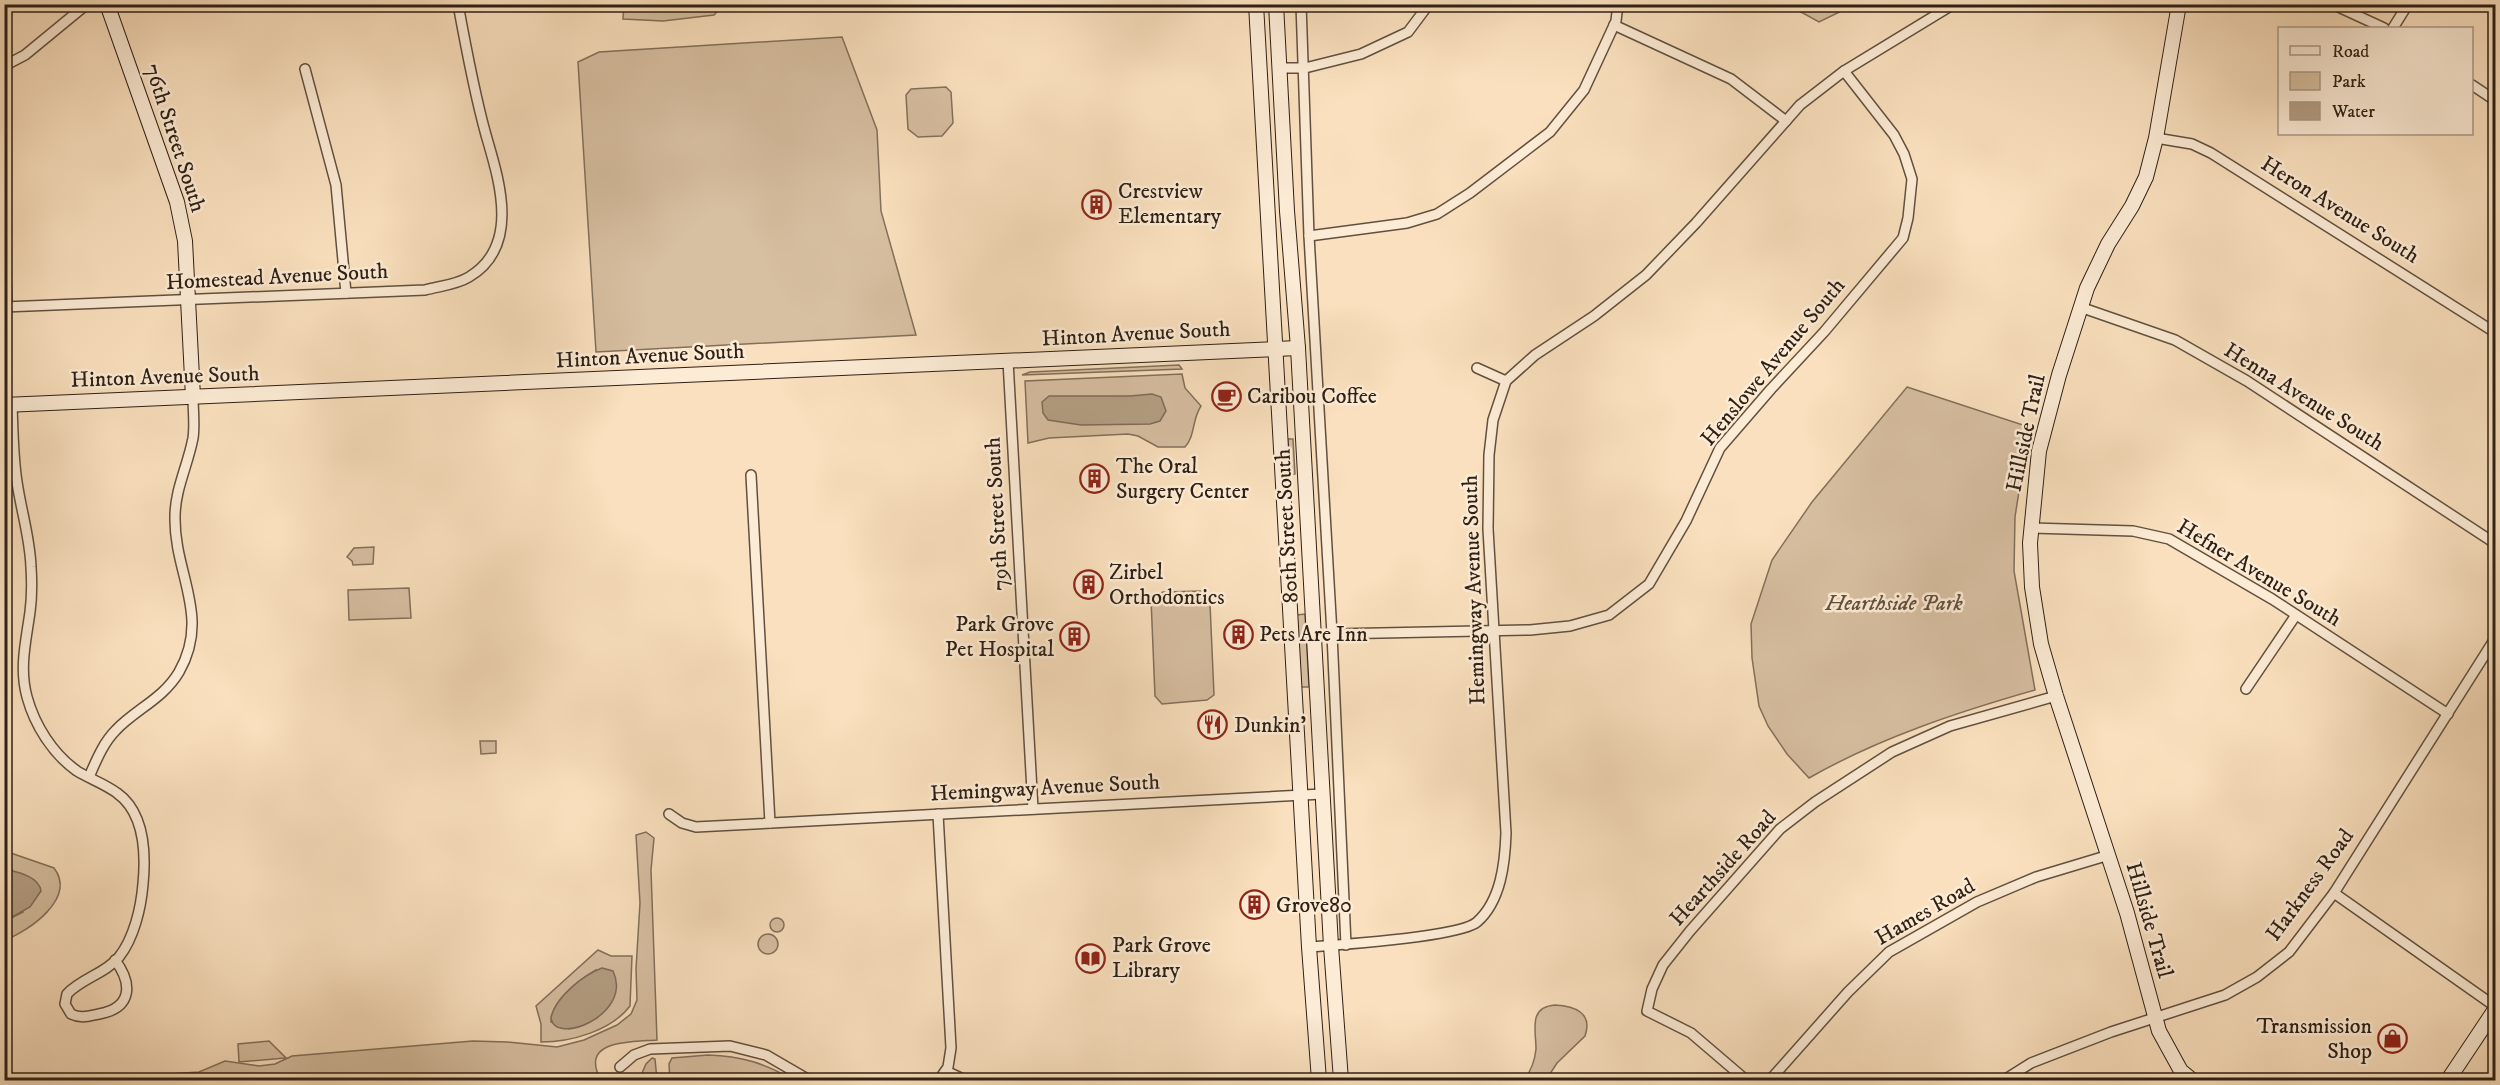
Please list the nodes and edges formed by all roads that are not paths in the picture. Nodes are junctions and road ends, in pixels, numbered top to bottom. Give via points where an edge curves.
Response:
1 (87, 4) edge
2 (107, 4) edge
3 (458, 4) edge
4 (1256, 4) edge
5 (1276, 4) edge
6 (1301, 4) edge
7 (1429, 4) edge
8 (1618, 4) edge
9 (1954, 4) edge
10 (2179, 4) edge
11 (2332, 4) edge
12 (2408, 4) edge
13 (1614, 25) junction
14 (2382, 27) edge
15 (2394, 27) edge
16 (4, 66) edge
17 (1279, 68) junction
18 (1305, 68) junction
19 (305, 69) dead end
20 (1844, 71) junction
21 (2473, 86) edge
22 (2496, 101) edge
23 (1786, 121) junction
24 (2156, 138) junction
25 (1309, 236) junction
26 (5, 247) edge
27 (346, 293) junction
28 (189, 300) junction
29 (2080, 306) junction
30 (6, 307) edge
31 (2496, 333) edge
32 (1298, 348) junction
33 (1276, 349) junction
34 (1008, 361) junction
35 (1477, 368) dead end
36 (1506, 381) junction
37 (193, 397) junction
38 (8, 405) edge
39 (751, 475) dead end
40 (2031, 528) junction
41 (2496, 544) edge
42 (2296, 615) junction
43 (1493, 629) junction
44 (1332, 634) junction
45 (2496, 637) edge
46 (2246, 689) dead end
47 (2056, 696) junction
48 (2448, 714) junction
49 (88, 777) junction
50 (1322, 794) junction
51 (1300, 795) junction
52 (1033, 809) junction
53 (669, 814) dead end
54 (938, 814) junction
55 (770, 823) junction
56 (2109, 855) junction
57 (2334, 893) junction
58 (1346, 945) junction
59 (1331, 946) junction
60 (1309, 947) junction
61 (115, 960) junction
62 (2496, 1007) edge
63 (2155, 1019) junction
64 (620, 1066) dead end
65 (946, 1071) junction
66 (808, 1080) edge
67 (939, 1080) edge
68 (965, 1080) edge
69 (1319, 1080) edge
70 (1341, 1080) edge
71 (1746, 1080) edge
72 (1770, 1080) edge
73 (2004, 1080) edge
74 (2192, 1080) edge
75 (2448, 1080) edge

1 - 16 street via 25,55
2 - 28 main road, 76th Street South via 177,202 185,241
3 - 27 street, Homestead Avenue South via 486,135 496,161 500,239 483,266 457,283 425,290
4 - 33 main road, 80th Street South
5 - 17 main road, 80th Street South
6 - 18 street, 80th Street South
7 - 18 street via 1408,32 1361,54
8 - 13 street
9 - 20 street, Hemingway Avenue South
10 - 24 main road, Hillside Trail
11 - 14 street
12 - 15 street
13 - 23 street via 1731,79
13 - 25 street via 1584,90 1551,132 1470,193 1437,214 1407,223
17 - 18 street
17 - 32 main road, 80th Street South
18 - 25 street, 80th Street South
19 - 27 street via 336,185
20 - 23 street, Hemingway Avenue South
20 - 43 street, Henslowe Avenue South via 1894,135 1904,154 1912,179 1903,238 1720,448 1686,521 1649,584 1610,615 1587,623 1530,630
21 - 22 street
23 - 36 street, Hemingway Avenue South via 1646,275 1535,355
24 - 29 main road, Hillside Trail via 2141,190 2108,244
24 - 31 street, Heron Avenue South via 2192,144 2211,153
25 - 44 street, 80th Street South
26 - 30 street
27 - 28 street, Homestead Avenue South
28 - 30 street, Homestead Avenue South
28 - 37 main road, 76th Street South
29 - 40 main road, Hillside Trail via 2039,451
29 - 41 street, Henna Avenue South via 2175,340 2236,375
32 - 33 main road, Hinton Avenue South
32 - 50 main road, 80th Street South
33 - 34 main road, Hinton Avenue South
33 - 51 main road, 80th Street South
34 - 37 main road, Hinton Avenue South
34 - 52 street, 79th Street South
35 - 36 street
36 - 43 street, Hemingway Avenue South via 1493,420 1490,455 1488,529
37 - 38 main road, Hinton Avenue South
37 - 49 street via 193,438 179,482 175,517 178,556 192,609 188,651 165,690 110,736
38 - 49 street via 31,565 23,655 26,693 50,744
39 - 55 street
40 - 42 street, Hefner Avenue South via 2124,530 2169,539
40 - 47 main road, Hillside Trail via 2032,587 2041,644
42 - 46 street
42 - 48 street, Hefner Avenue South
43 - 44 street, Henslowe Avenue South
43 - 58 street, Hemingway Avenue South via 1506,833 1505,865 1491,906 1476,924 1451,932
44 - 58 street, 80th Street South
45 - 48 street, Harkness Road
47 - 56 main road, Hillside Trail
47 - 71 street, Hearthside Road via 1941,730 1893,752 1815,802 1780,829 1690,931 1663,965 1647,1011 1691,1033
48 - 57 street, Harkness Road
49 - 61 street via 125,800 137,819 142,841 144,876 139,909 126,944
50 - 51 street, Hemingway Avenue South
50 - 59 main road, 80th Street South
51 - 52 street, Hemingway Avenue South
51 - 60 main road, 80th Street South
52 - 54 street, Hemingway Avenue South
53 - 55 street, Hemingway Avenue South via 694,827
54 - 55 street, Hemingway Avenue South
54 - 65 street via 951,1048
56 - 63 main road, Hillside Trail
56 - 72 street, Hames Road via 2036,877 1977,902 1888,952
57 - 62 street
57 - 63 street, Harkness Road via 2289,952 2257,977 2225,995
58 - 59 street, Hemingway Avenue South
59 - 60 street, Hemingway Avenue South
59 - 70 main road, 80th Street South
60 - 69 main road, 80th Street South
61 - 61 street via 69,992 65,1004 71,1014 84,1017 106,1013 123,1004 127,983
62 - 75 main road
63 - 73 street, Harkness Road via 2031,1062
63 - 74 main road, Hillside Trail via 2167,1048 2181,1071
64 - 66 street via 650,1049 730,1046 766,1055
65 - 67 street
65 - 68 street

